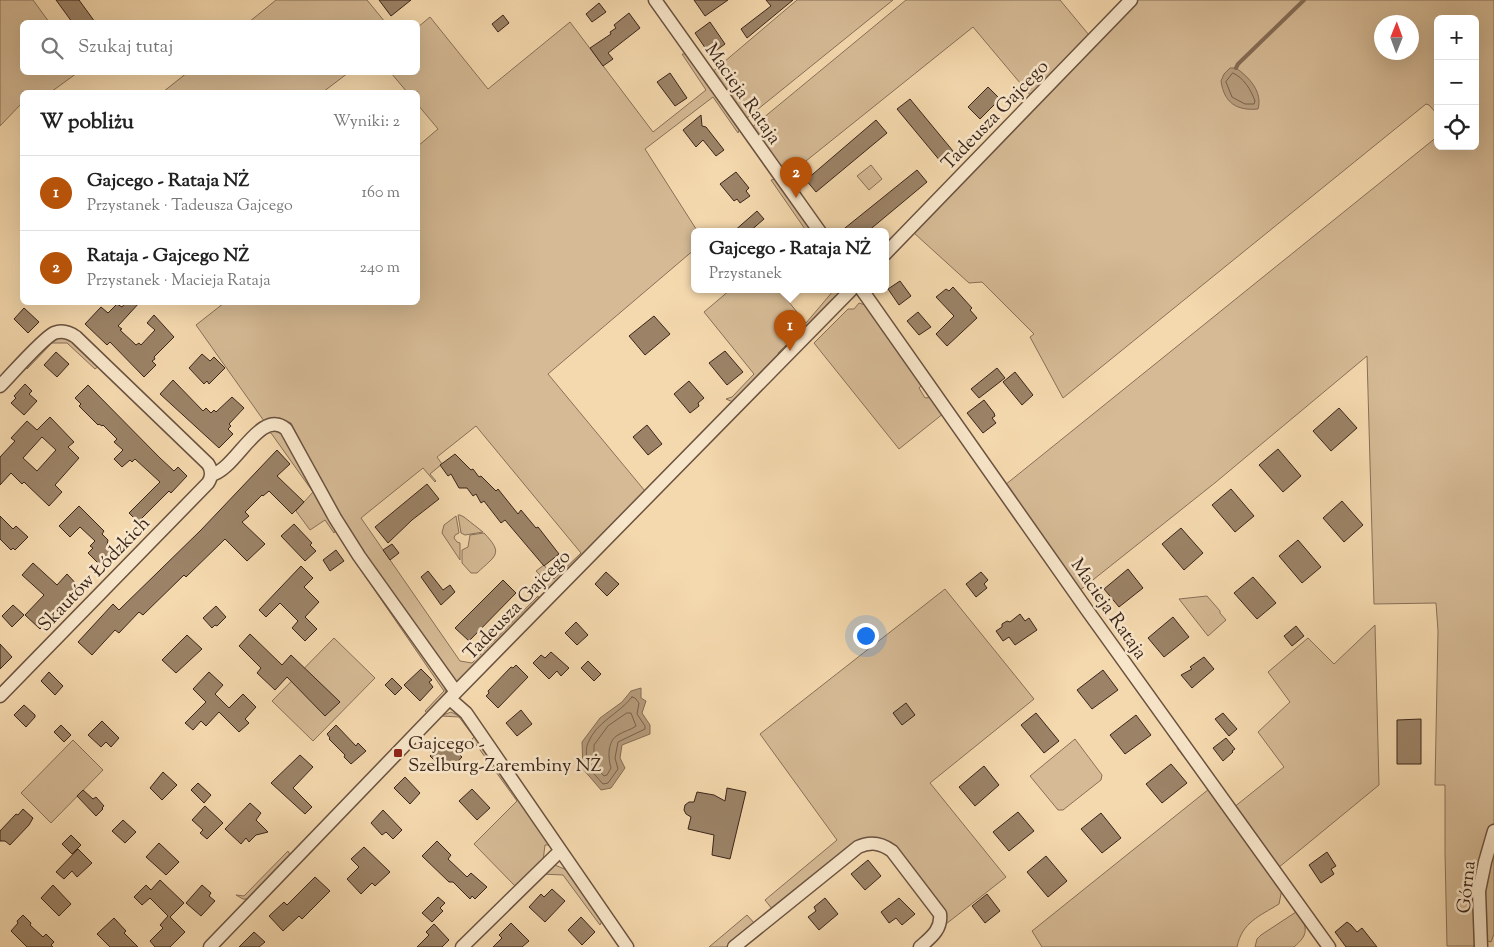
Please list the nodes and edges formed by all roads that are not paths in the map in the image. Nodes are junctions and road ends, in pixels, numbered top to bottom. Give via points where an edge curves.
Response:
1 (655, 0) edge
2 (1131, 0) edge
3 (817, 228) edge
4 (889, 250) edge
5 (848, 293) edge
6 (864, 293) edge
7 (0, 386) edge
8 (211, 475) junction
9 (453, 695) junction
10 (0, 696) edge
11 (1494, 831) edge
12 (560, 851) junction
13 (210, 947) edge
14 (462, 947) edge
15 (627, 947) edge
16 (734, 947) edge
17 (920, 947) edge
18 (1329, 947) edge
19 (1481, 947) edge

1 - 3 street, Macieja Rataja
2 - 4 street, Tadeusza Gajcego
5 - 9 street, Tadeusza Gajcego
6 - 18 street, Macieja Rataja
7 - 8 street via 48,337 69,332 208,464
8 - 9 street, Skautów Łódzkich via 221,472 263,427 278,424 288,432 335,518
8 - 10 street, Skautów Łódzkich via 208,483
9 - 12 street
9 - 13 street, Tadeusza Gajcego
11 - 19 street, Górna via 1479,891
12 - 14 street
12 - 15 street
16 - 17 street via 858,848 872,843 892,851 940,914 938,929

